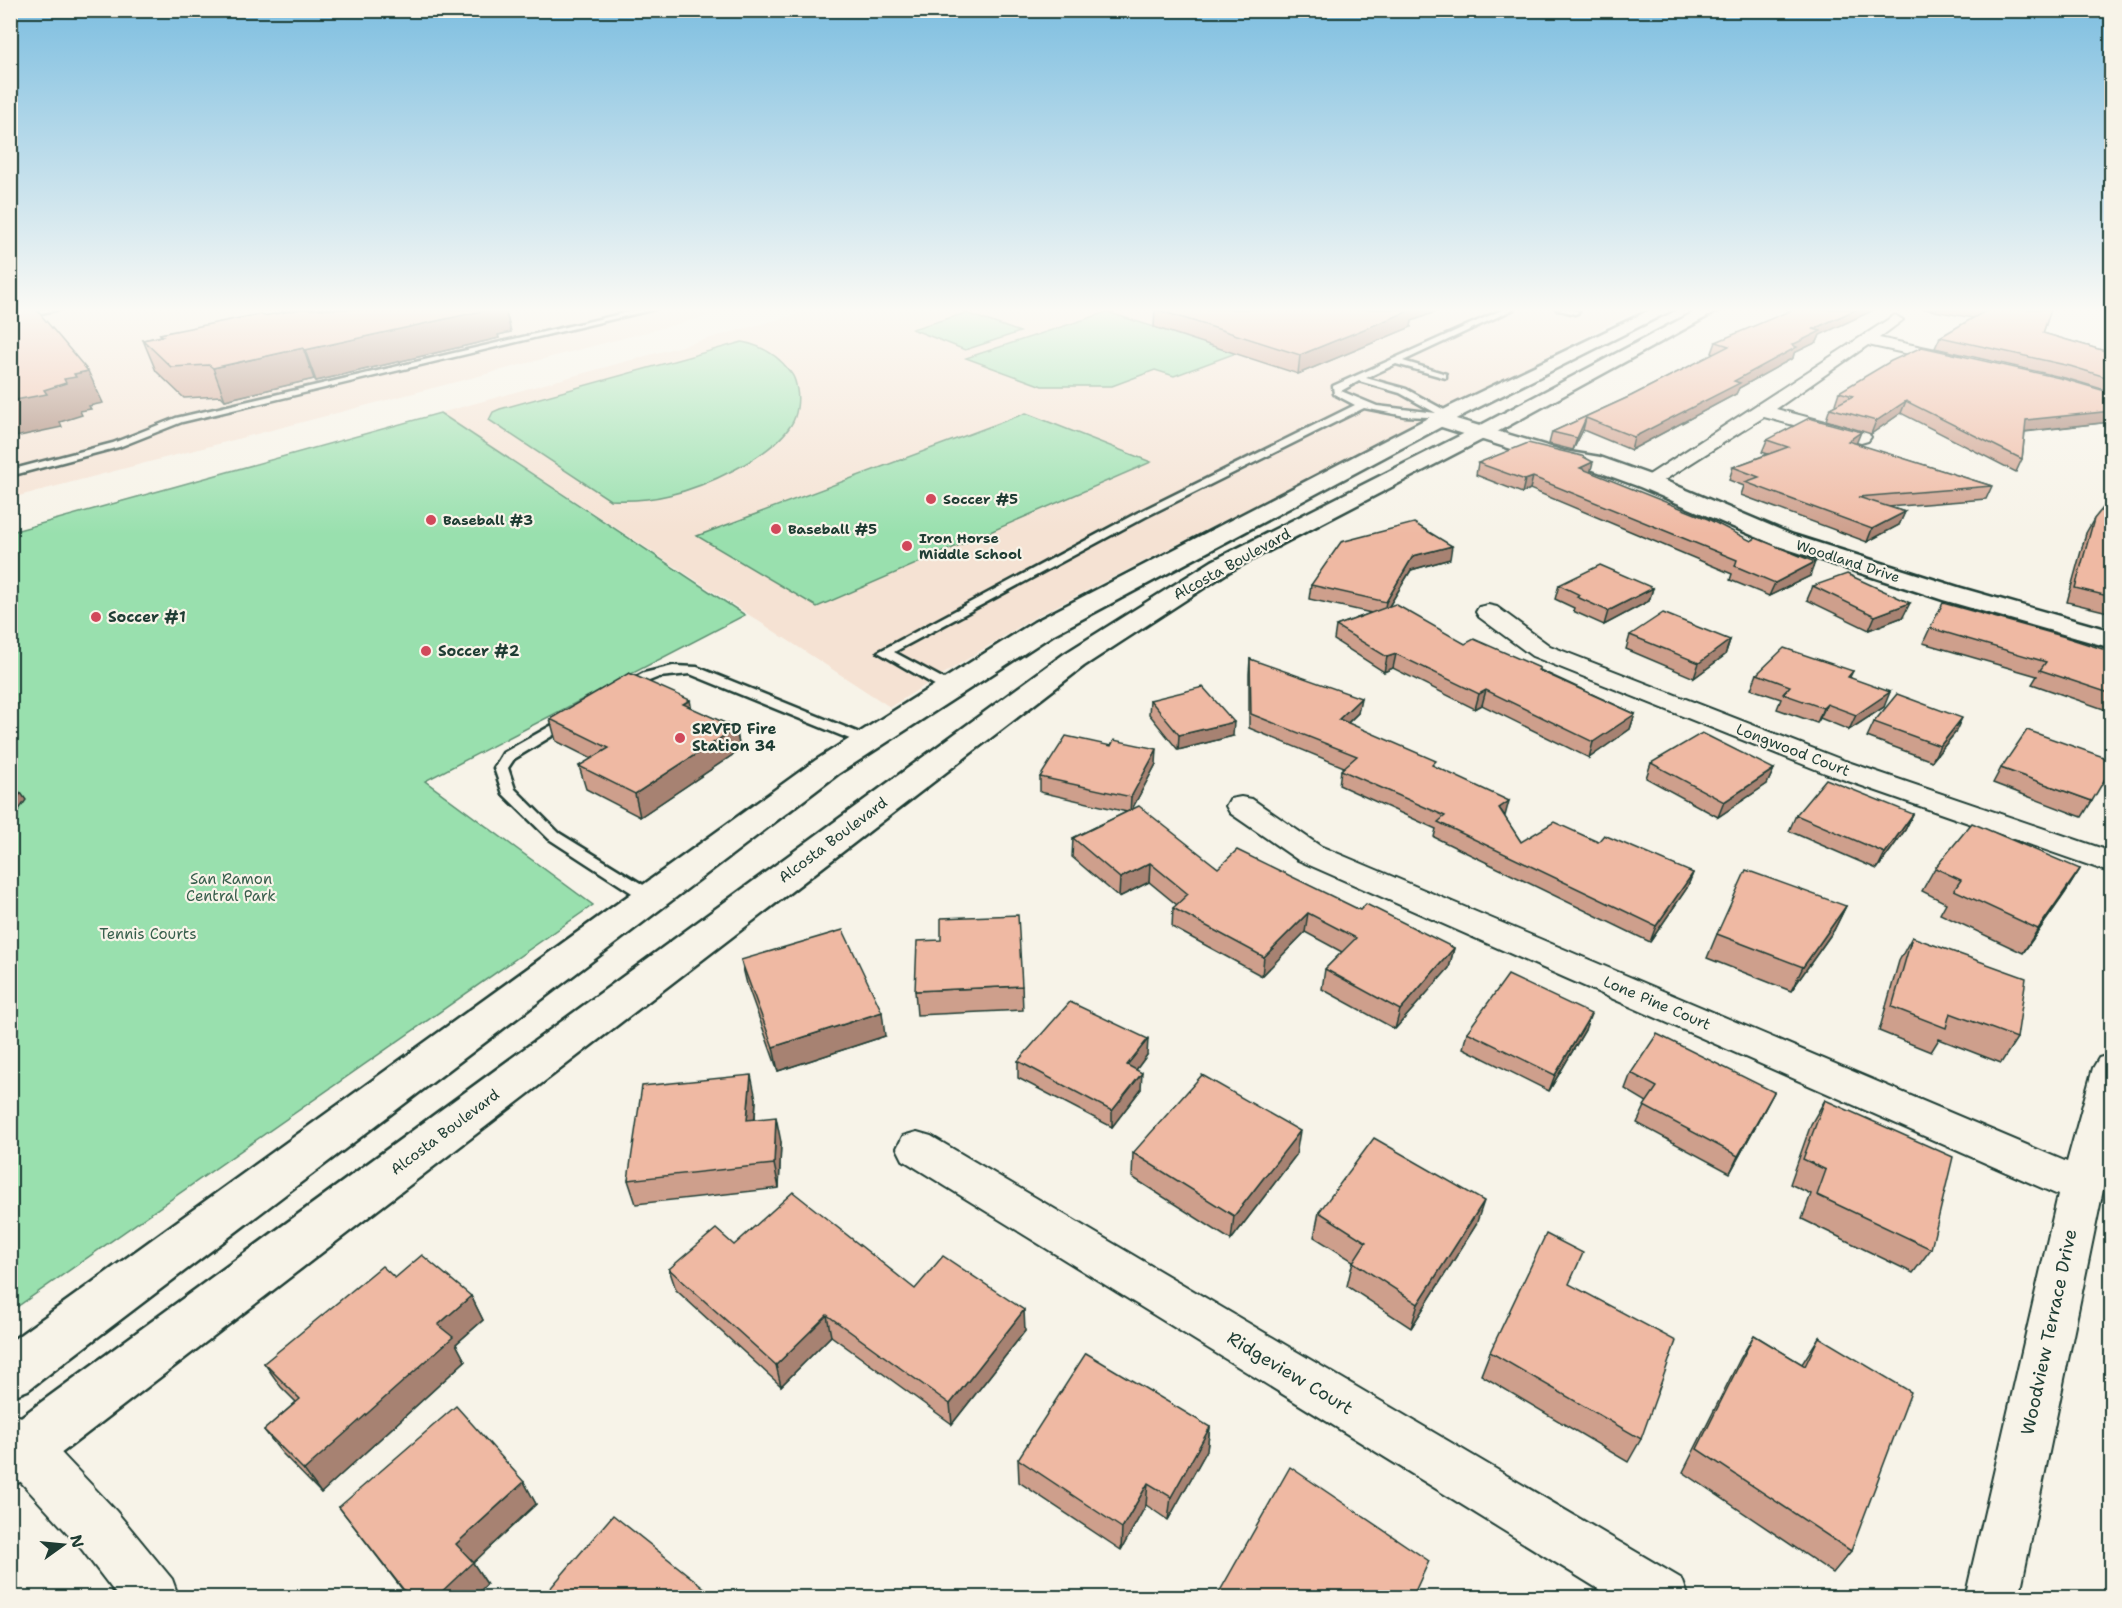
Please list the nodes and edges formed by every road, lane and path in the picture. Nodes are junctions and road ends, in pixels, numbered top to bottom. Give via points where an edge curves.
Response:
1 (332, 384) edge
2 (1343, 384) edge
3 (1379, 384) edge
4 (1513, 384) edge
5 (1573, 384) edge
6 (1801, 384) edge
7 (1365, 404) junction
8 (1761, 411) junction
9 (1448, 416) junction
10 (1491, 428) junction
11 (1861, 436) edge
12 (10, 473) edge
13 (1648, 482) junction
14 (1488, 612) dead end
15 (2112, 640) edge
16 (950, 688) junction
17 (615, 692) edge
18 (586, 709) edge
19 (867, 741) junction
20 (1241, 806) dead end
21 (2112, 863) edge
22 (652, 898) junction
23 (2112, 1068) edge
24 (917, 1148) dead end
25 (2080, 1186) junction
26 (16, 1359) edge
27 (15, 1447) edge
28 (153, 1598) edge
29 (1662, 1598) edge
30 (1992, 1598) edge

1 - 12 lane via 179,420 117,445
2 - 7 lane via 1336,387 1337,392
3 - 9 lane via 1403,391
4 - 9 main road, Alcosta Boulevard
5 - 10 main road, Alcosta Boulevard
6 - 8 street
7 - 9 lane
7 - 16 lane via 1141,514 884,652
8 - 11 street
8 - 13 street
9 - 10 main road, Woodland Drive
9 - 16 main road, Alcosta Boulevard via 1044,628
10 - 13 main road, Woodland Drive via 1561,457 1592,462
10 - 27 main road, Alcosta Boulevard via 1221,566 1074,660
13 - 15 main road, Woodland Drive via 1784,540
14 - 21 street, Longwood Court via 1541,651 1835,767
16 - 19 main road, Alcosta Boulevard
17 - 19 lane via 647,675 669,669 692,670
18 - 22 lane via 508,756 501,768 508,791 554,836
19 - 22 main road, Alcosta Boulevard
20 - 25 street, Lone Pine Court via 1309,853
22 - 26 main road, Alcosta Boulevard
23 - 25 street, Woodview Terrace Drive
24 - 29 street, Ridgeview Court
25 - 30 street, Woodview Terrace Drive
27 - 28 street via 98,1529

